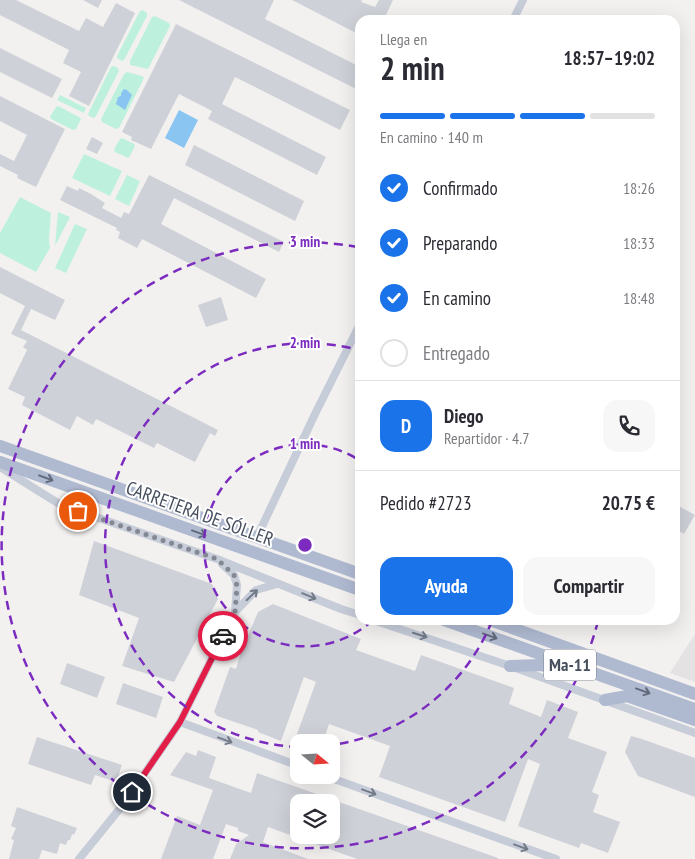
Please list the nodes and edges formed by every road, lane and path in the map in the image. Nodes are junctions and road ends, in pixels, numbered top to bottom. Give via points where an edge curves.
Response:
1 (523, 0) edge
2 (516, 15) edge
3 (355, 334) edge
4 (0, 446) edge
5 (0, 462) edge
6 (0, 467) edge
7 (257, 537) junction
8 (217, 559) junction
9 (355, 572) edge
10 (278, 584) junction
11 (355, 588) edge
12 (235, 612) junction
13 (355, 614) edge
14 (389, 625) edge
15 (458, 625) edge
16 (504, 625) edge
17 (510, 666) junction
18 (625, 684) junction
19 (695, 694) edge
20 (605, 700) junction
21 (695, 709) edge
22 (695, 720) edge
23 (180, 722) junction
24 (695, 733) edge
25 (290, 763) edge
26 (340, 781) edge
27 (79, 859) edge
28 (556, 859) edge

1 - 2 street
3 - 7 street
4 - 7 main road, CARRETERA DE SÓLLER
5 -> 11 main road, CARRETERA DE SÓLLER
6 - 8 street via 61,505
7 - 9 main road, CARRETERA DE SÓLLER
8 - 10 street
8 - 12 street via 234,575 237,586
12 -> 10 street via 256,590
10 -> 13 street
12 - 23 street
14 -> 17 street
15 -> 18 main road, Ma-11
16 - 19 main road, Ma-11
17 - 18 main road via 540,665 608,685
17 - 20 street
18 -> 21 main road, Ma-11
20 - 22 main road via 627,696
20 - 24 street
23 -> 25 street
23 - 27 street via 122,806
26 -> 28 street

